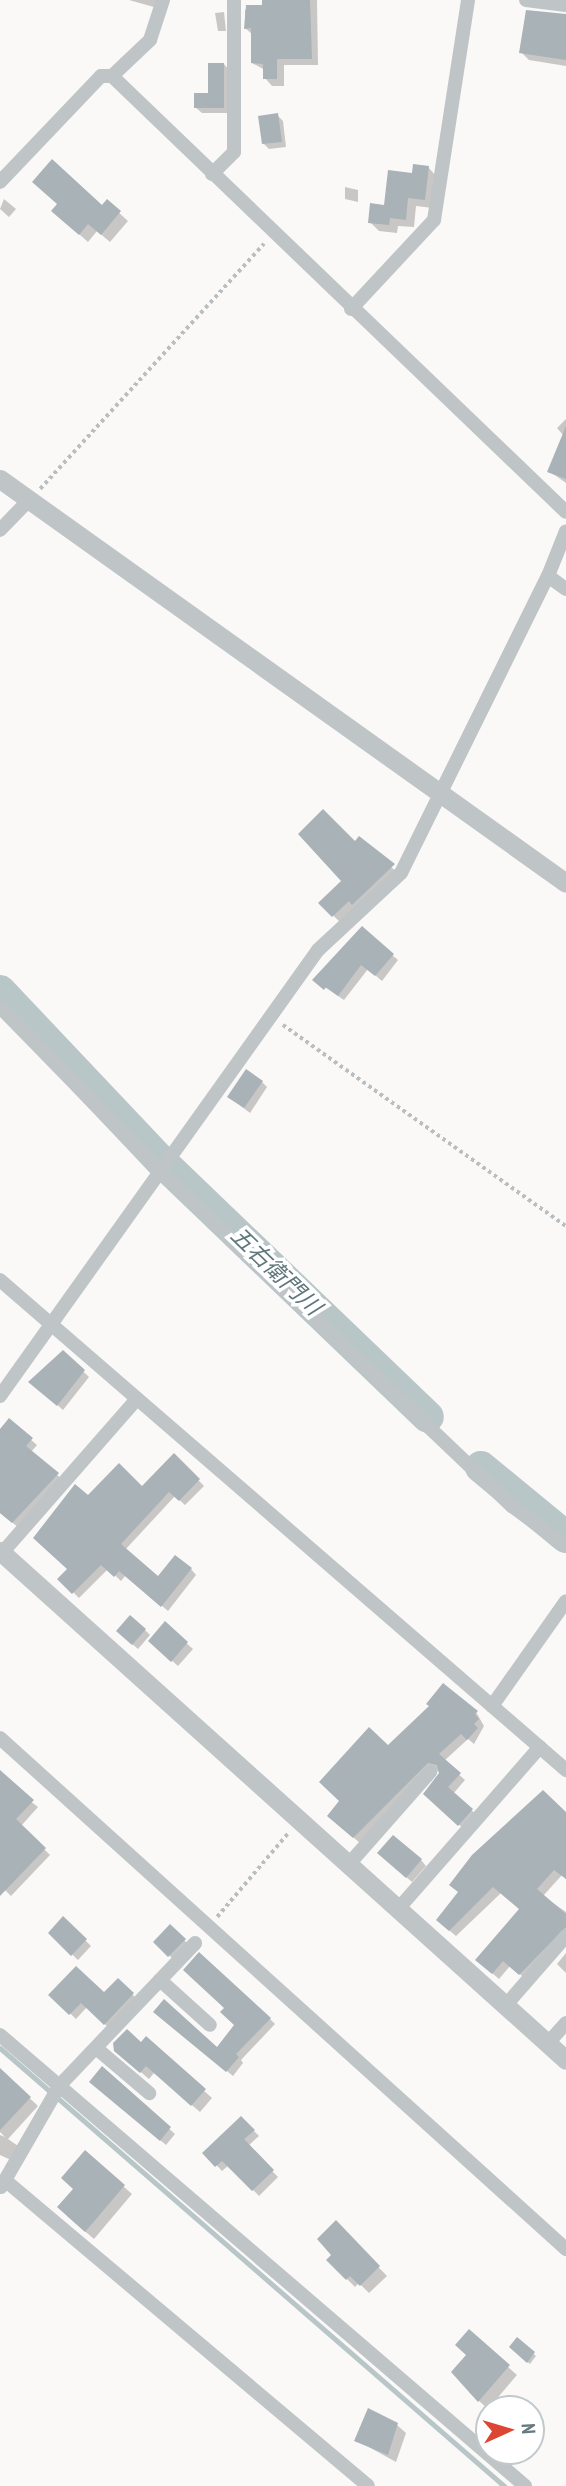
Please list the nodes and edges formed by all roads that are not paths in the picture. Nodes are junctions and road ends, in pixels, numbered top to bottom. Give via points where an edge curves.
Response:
1 (163, 0) edge
2 (234, 0) edge
3 (468, 0) edge
4 (526, 0) edge
5 (566, 5) edge
6 (112, 76) junction
7 (212, 174) junction
8 (0, 182) edge
9 (351, 309) junction
10 (0, 479) edge
11 (29, 500) junction
12 (566, 512) edge
13 (0, 530) edge
14 (566, 531) edge
15 (548, 576) junction
16 (566, 589) edge
17 (441, 795) junction
18 (566, 883) edge
19 (0, 1007) edge
20 (160, 1171) junction
21 (0, 1280) edge
22 (50, 1324) junction
23 (0, 1396) edge
24 (135, 1401) junction
25 (566, 1546) edge
26 (1, 1552) edge
27 (566, 1601) edge
28 (492, 1706) junction
29 (0, 1738) edge
30 (540, 1747) junction
31 (566, 1770) edge
32 (430, 1772) dead end
33 (349, 1864) junction
34 (398, 1908) junction
35 (566, 1936) edge
36 (195, 1943) dead end
37 (160, 1980) junction
38 (506, 2005) junction
39 (566, 2023) edge
40 (210, 2025) dead end
41 (0, 2035) edge
42 (548, 2043) junction
43 (96, 2048) junction
44 (566, 2060) edge
45 (61, 2085) junction
46 (149, 2093) dead end
47 (3, 2184) edge
48 (566, 2249) edge
49 (368, 2486) edge
50 (525, 2486) edge

1 - 6 street via 150,40
2 - 7 street via 234,152
3 - 9 street via 434,220
4 - 5 street
6 - 7 street
6 - 8 street via 101,76
7 - 9 street
9 - 12 street
10 - 11 street
11 - 13 street
11 - 17 street
14 - 15 street
15 - 16 street
15 - 17 street
17 - 18 street
17 - 20 street via 401,873 341,926 270,1015
19 - 20 street
20 - 22 street
20 - 25 street via 512,1506
21 - 22 street
22 - 23 street
22 - 24 street
24 - 26 street
24 - 28 street
26 - 33 street
27 - 28 street
28 - 30 street
29 - 48 street
30 - 31 street
30 - 34 street
32 - 33 street
33 - 34 street
34 - 38 street
35 - 38 street
36 - 37 street
37 - 40 street
37 - 43 street
38 - 42 street
39 - 42 street
41 - 45 street
42 - 44 street
43 - 45 street
43 - 46 street
45 - 47 street
45 - 50 street
47 - 49 street

